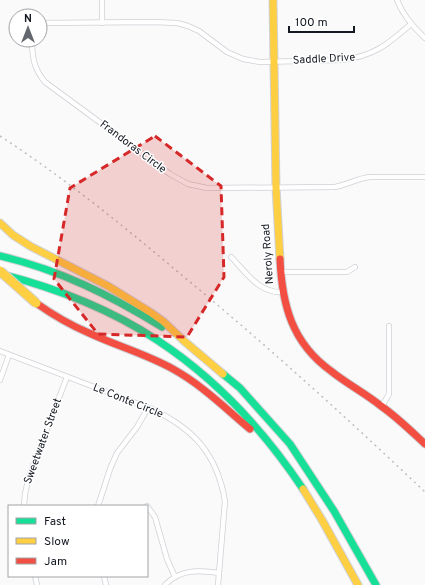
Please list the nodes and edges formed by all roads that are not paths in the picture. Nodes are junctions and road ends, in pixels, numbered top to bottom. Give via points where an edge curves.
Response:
1 (102, 0) edge
2 (273, 0) edge
3 (398, 0) edge
4 (48, 23) edge
5 (102, 23) junction
6 (411, 24) junction
7 (425, 38) edge
8 (33, 48) edge
9 (274, 61) junction
10 (425, 176) edge
11 (276, 187) junction
12 (0, 224) edge
13 (0, 256) edge
14 (231, 257) dead end
15 (355, 267) dead end
16 (0, 272) edge
17 (281, 272) junction
18 (283, 292) junction
19 (389, 326) dead end
20 (184, 341) junction
21 (0, 351) edge
22 (9, 355) junction
23 (67, 377) junction
24 (0, 380) edge
25 (382, 406) junction
26 (148, 408) junction
27 (425, 444) edge
28 (270, 445) junction
29 (24, 505) edge
30 (98, 505) edge
31 (148, 508) edge
32 (219, 573) junction
33 (175, 577) junction
34 (165, 585) edge
35 (218, 585) edge
36 (358, 585) edge
37 (376, 585) edge

1 - 5 street
2 - 9 main road, Neroly Road
3 - 6 street
4 - 5 street
5 - 9 street via 177,23 199,31 234,56 256,62
6 - 7 street
6 - 9 street, Saddle Drive via 384,47 368,55 342,60
8 - 11 street, Frandoras Circle via 34,63 45,82 170,174 188,184 207,188
9 - 11 main road, Neroly Road
10 - 11 street, Frandoras Circle via 370,177 334,187
11 - 17 main road, Neroly Road
12 - 20 main road via 30,246 136,303 164,322
13 - 20 main road via 47,268 95,289
14 - 18 street via 260,287 272,292
15 - 17 street via 347,272
16 - 28 main road, bridge via 36,303 73,326 185,375 214,396
16 - 28 main road via 93,305 163,344 226,396
17 - 18 main road, Neroly Road
18 - 25 main road, Neroly Road via 291,322 310,352 326,368
19 - 25 street via 389,394
20 - 37 main road via 240,388 290,444 330,505
21 - 22 street, Le Conte Circle
22 - 23 street, Le Conte Circle
22 - 24 street
23 - 26 street, Le Conte Circle
23 - 29 street, Sweetwater Street via 30,476
25 - 27 main road, Neroly Road
26 - 30 street via 117,453
26 - 32 street, Le Conte Circle via 185,428 196,438 214,464 225,501
28 - 36 main road via 299,483
31 - 33 street via 155,517
32 - 33 street via 199,570
32 - 35 street, Le Conte Circle
33 - 34 street

